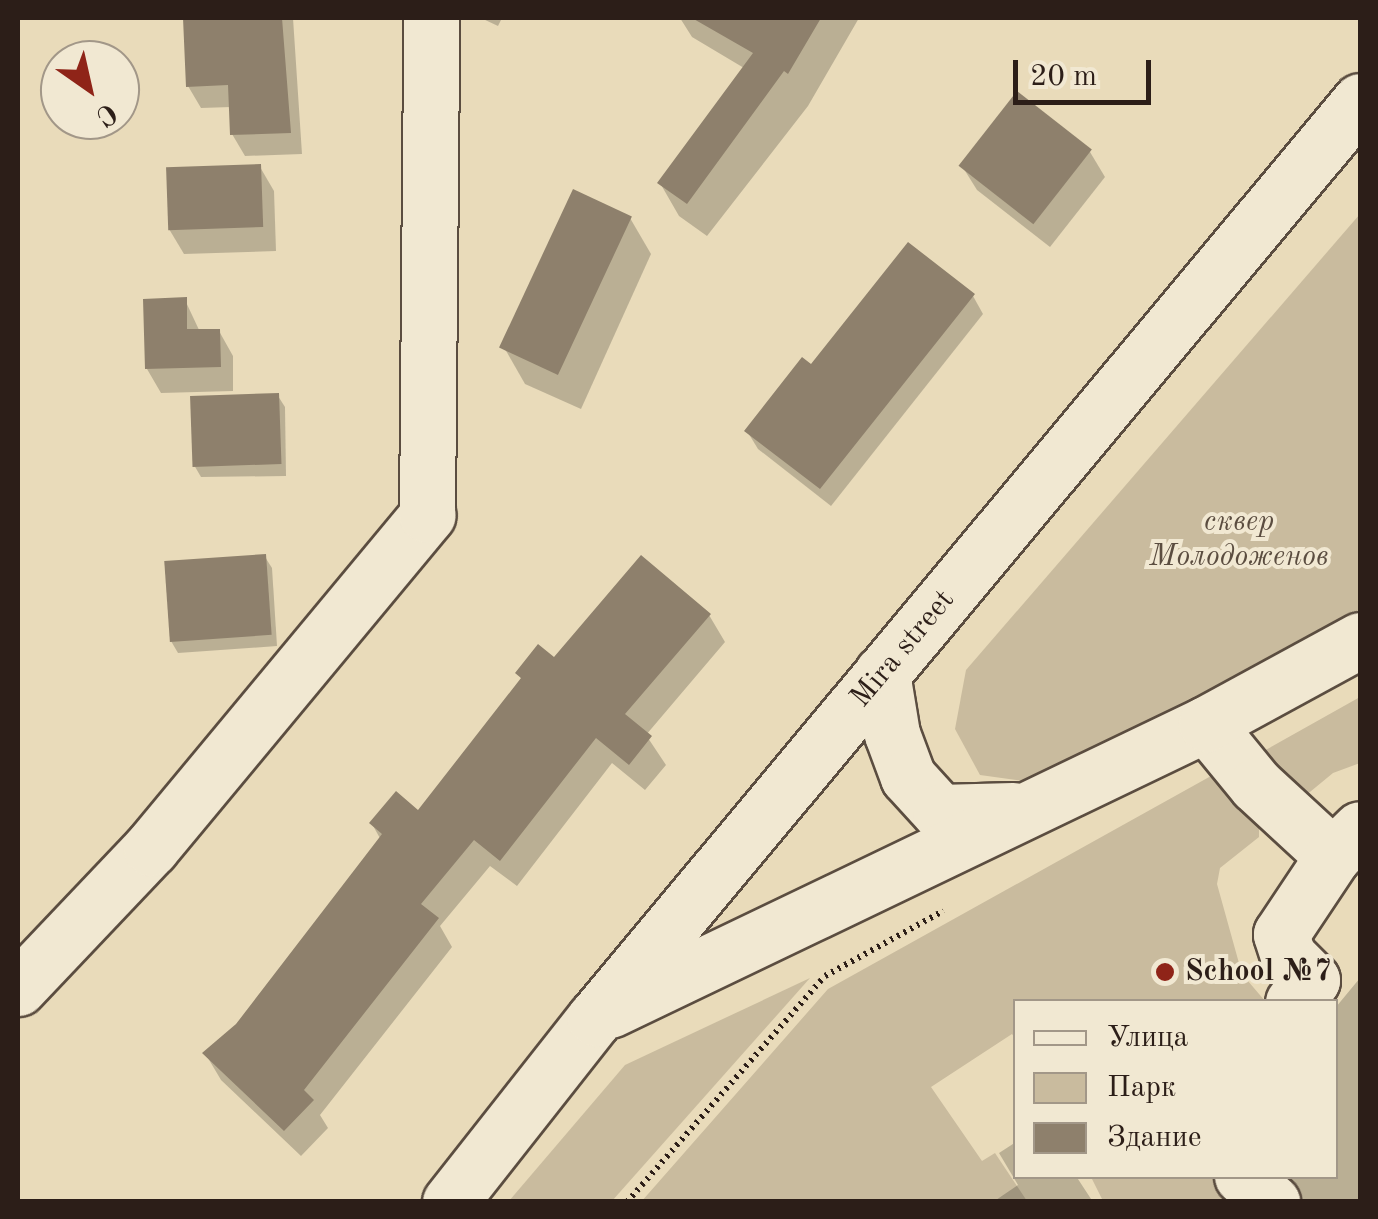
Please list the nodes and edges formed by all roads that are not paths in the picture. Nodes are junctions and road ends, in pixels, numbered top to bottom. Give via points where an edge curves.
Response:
1 (431, 18) edge
2 (1360, 100) edge
3 (1360, 640) edge
4 (882, 673) junction
5 (1206, 724) junction
6 (1026, 810) junction
7 (1347, 842) edge
8 (18, 988) edge
9 (1296, 999) edge
10 (595, 1018) junction
11 (1245, 1179) edge
12 (450, 1202) edge
13 (1272, 1202) edge

1 - 8 street via 427,514 151,848
2 - 4 street, Mira street
3 - 5 street
4 - 6 street via 892,734 908,777 940,812
4 - 10 street, Mira street
5 - 6 street
5 - 7 street via 1256,784
6 - 10 street
7 - 9 street via 1281,934 1288,956 1312,980
10 - 12 street, Mira street
11 - 13 street

